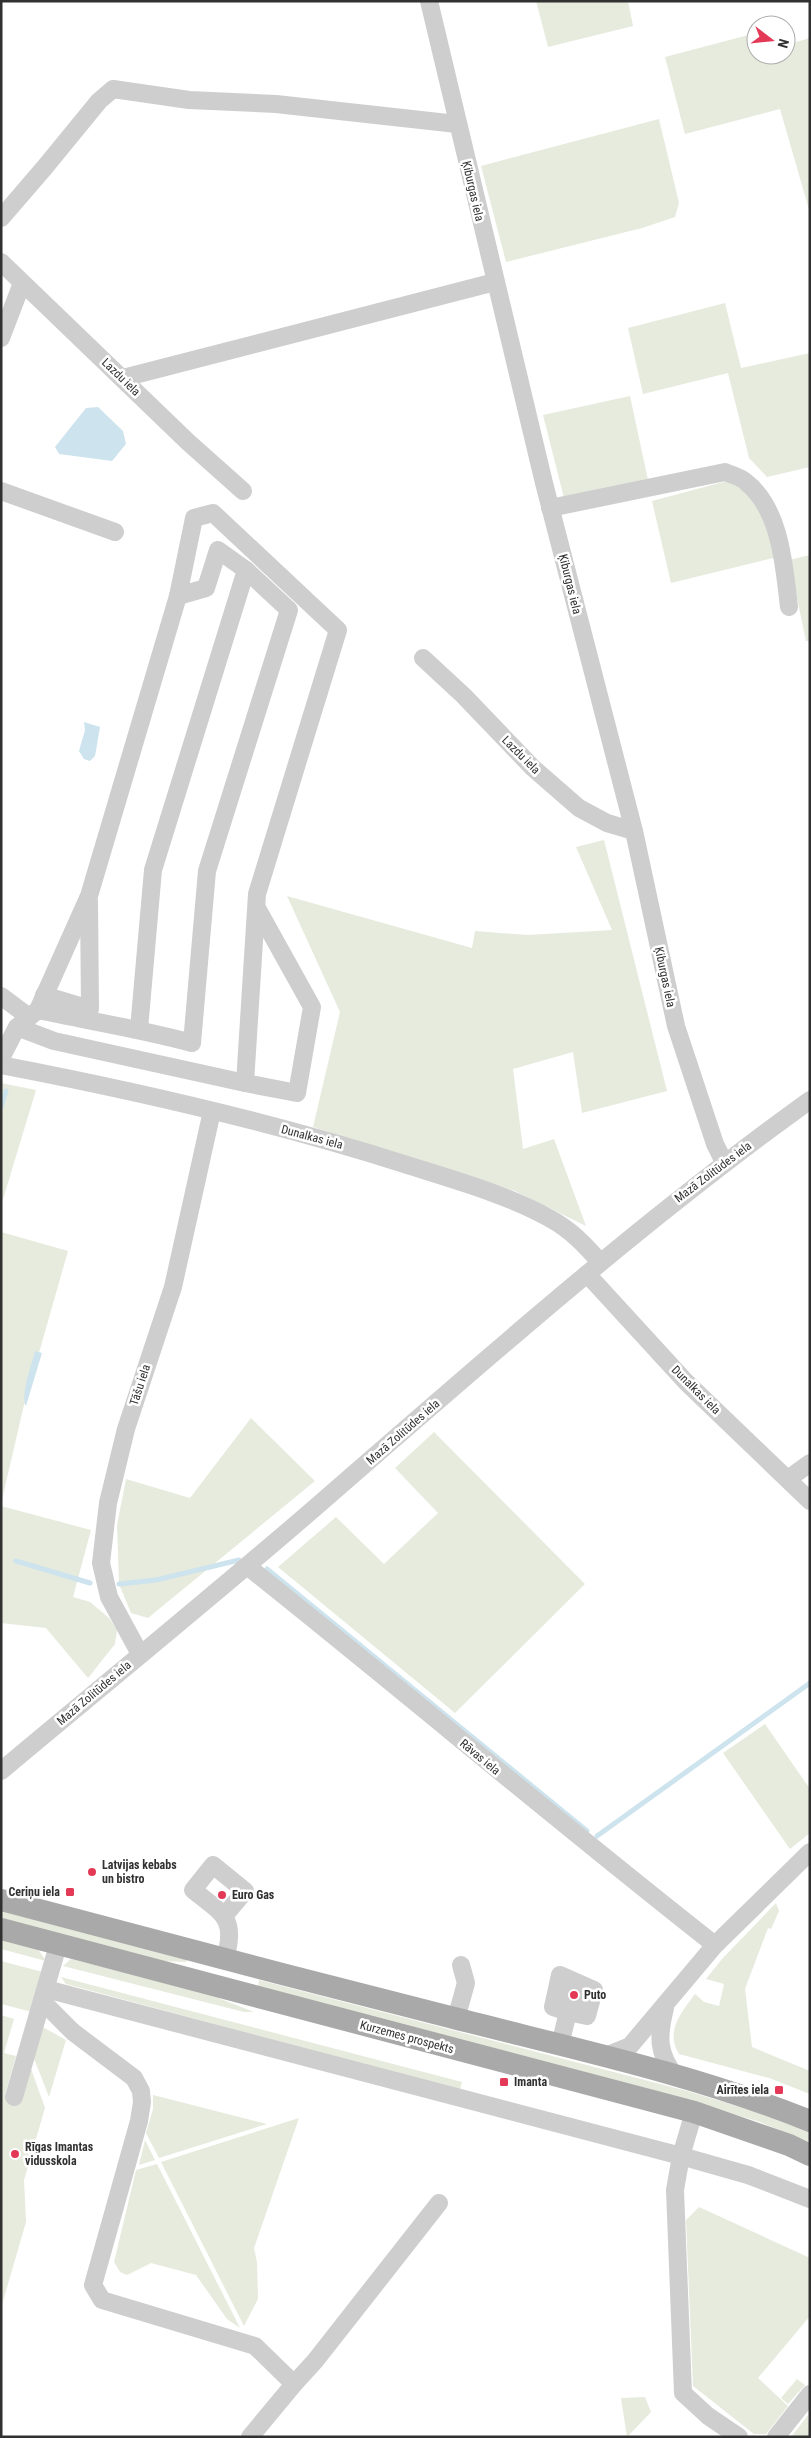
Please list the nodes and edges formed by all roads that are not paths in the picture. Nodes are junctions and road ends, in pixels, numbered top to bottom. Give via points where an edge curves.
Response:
1 (429, 1) edge
2 (457, 124) junction
3 (1, 218) edge
4 (1, 262) edge
5 (494, 282) junction
6 (22, 283) junction
7 (1, 338) edge
8 (124, 378) junction
9 (1, 491) edge
10 (243, 491) dead end
11 (550, 508) junction
12 (114, 532) dead end
13 (246, 570) junction
14 (178, 596) junction
15 (789, 607) dead end
16 (423, 658) dead end
17 (634, 831) junction
18 (89, 896) junction
19 (256, 908) junction
20 (1, 996) edge
21 (23, 1020) edge
22 (138, 1029) junction
23 (1, 1058) edge
24 (1, 1065) edge
25 (245, 1083) junction
26 (810, 1100) edge
27 (212, 1111) junction
28 (724, 1162) junction
29 (600, 1262) junction
30 (587, 1274) junction
31 (810, 1463) edge
32 (788, 1479) junction
33 (810, 1501) edge
34 (247, 1566) junction
35 (140, 1654) junction
36 (1, 1771) edge
37 (810, 1852) edge
38 (1, 1900) edge
39 (225, 1915) dead end
40 (1, 1930) edge
41 (58, 1945) junction
42 (715, 1945) junction
43 (225, 1959) junction
44 (252, 1966) junction
45 (461, 1966) dead end
46 (157, 1970) junction
47 (44, 1995) junction
48 (666, 2004) junction
49 (568, 2012) junction
50 (456, 2019) junction
51 (560, 2044) junction
52 (605, 2056) junction
53 (676, 2077) junction
54 (14, 2097) dead end
55 (694, 2112) junction
56 (810, 2121) edge
57 (810, 2155) edge
58 (681, 2156) junction
59 (810, 2199) edge
60 (439, 2203) dead end
61 (294, 2384) junction
62 (808, 2400) edge
63 (250, 2437) edge
64 (739, 2437) edge
65 (776, 2437) edge

1 - 2 street, Ķiburgas iela
2 - 3 street via 276,104 189,100 113,89 98,101
2 - 5 street, Ķiburgas iela
4 - 6 street, Lazdu iela
5 - 8 street
5 - 11 street, Ķiburgas iela
6 - 7 street
6 - 8 street, Lazdu iela
8 - 10 street, Lazdu iela
9 - 12 street
11 - 15 street via 725,472 746,481 759,495 776,528
11 - 17 street, Ķiburgas iela
13 - 14 street via 218,550 206,588
13 - 22 street via 153,870
13 - 22 street via 289,610 207,871 192,1043
14 - 18 street
14 - 19 street via 194,518 213,513 338,630
16 - 17 street, Lazdu iela via 579,808 607,823
17 - 28 street, Ķiburgas iela via 676,1026 714,1144
18 - 21 street
18 - 21 street via 90,1009
19 - 25 street
19 - 25 street via 312,1007 297,1093
20 - 21 street
21 - 22 street
21 - 23 street
21 - 25 street via 54,1041
24 - 27 street, Dunalkas iela
26 - 28 street, Mazā Zolitūdes iela
27 - 29 street, Dunalkas iela via 316,1136 530,1208 566,1228
27 - 35 street, Tāšu iela via 173,1287 126,1429 108,1503 101,1563 109,1596
28 - 29 street, Mazā Zolitūdes iela
29 - 30 street, Mazā Zolitūdes iela
30 - 32 street, Dunalkas iela via 686,1382
30 - 34 street, Mazā Zolitūdes iela
31 - 32 street
32 - 33 street, Dunalkas iela
34 - 35 street, Mazā Zolitūdes iela
34 - 42 street, Rāvas iela via 587,1845
35 - 36 street, Mazā Zolitūdes iela
37 - 42 street
38 - 43 main road
39 - 43 street via 230,1940
40 - 41 main road, Kurzemes prospekts
41 - 46 main road, Kurzemes prospekts
41 - 47 street
42 - 48 street
43 - 44 main road
44 - 46 main road via 246,1975 235,1978 172,1967
44 - 50 main road
45 - 50 street via 466,1983
46 - 55 main road, Kurzemes prospekts
47 - 54 street
47 - 58 street
47 - 61 street via 73,2032 134,2078 141,2091 139,2121 92,2286 102,2300 255,2346
48 - 52 street via 630,2046
48 - 53 street via 659,2030 660,2043 668,2068
49 - 49 street via 587,2016 594,1990 560,1975 554,2007
49 - 51 street
50 - 51 main road
51 - 52 main road
52 - 53 main road
53 - 56 main road
55 - 57 main road, Kurzemes prospekts
55 - 58 street
58 - 59 street via 748,2175
58 - 64 street via 675,2190 682,2393
60 - 61 street
61 - 63 street
62 - 65 street

